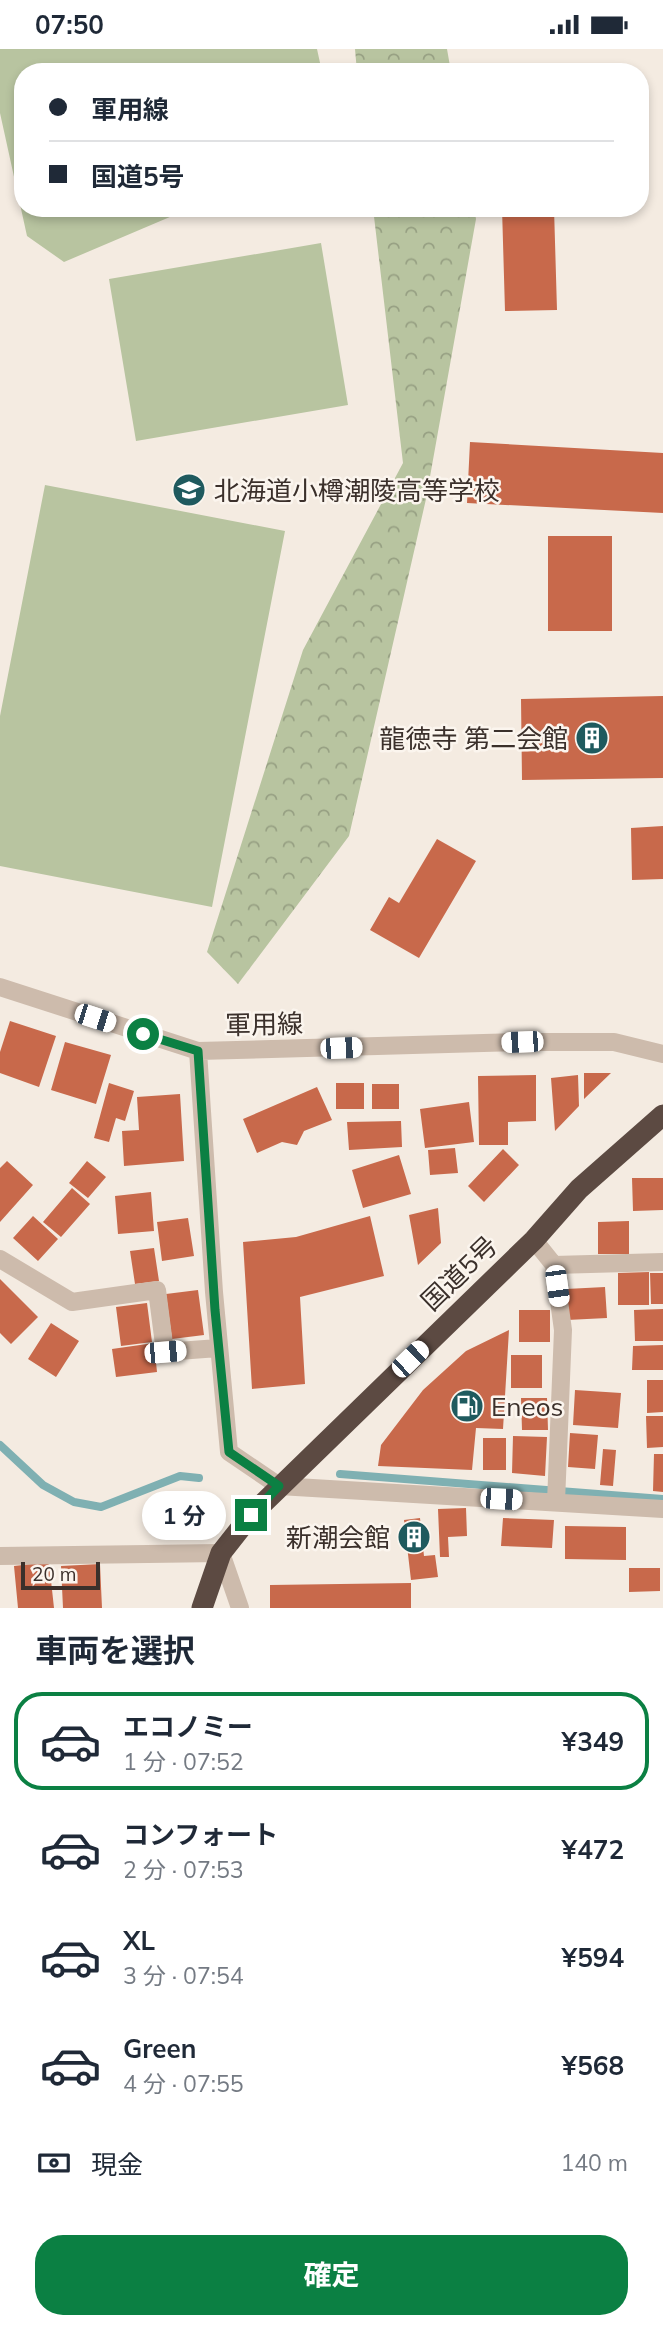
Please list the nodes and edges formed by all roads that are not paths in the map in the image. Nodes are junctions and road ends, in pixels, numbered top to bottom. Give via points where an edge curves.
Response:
1 (0, 987) edge
2 (198, 1051) junction
3 (663, 1053) edge
4 (663, 1115) edge
5 (534, 1240) junction
6 (0, 1259) edge
7 (663, 1262) edge
8 (554, 1265) junction
9 (219, 1348) junction
10 (279, 1486) junction
11 (557, 1493) junction
12 (663, 1509) edge
13 (222, 1553) junction
14 (0, 1556) edge
15 (202, 1608) edge
16 (240, 1608) edge

1 - 2 street, 軍用線
2 - 3 street, 軍用線 via 614,1042
2 - 9 street
4 - 5 highway, 国道5号 via 579,1189
5 - 8 street
5 - 10 highway, 国道5号
6 - 9 street via 72,1302 158,1290 165,1352
7 - 8 street
8 - 11 street via 563,1330
9 - 10 street via 229,1452
10 - 11 street
10 - 13 highway, 国道5号
11 - 12 street
13 - 14 street
13 - 15 highway, 国道5号
13 - 16 street

